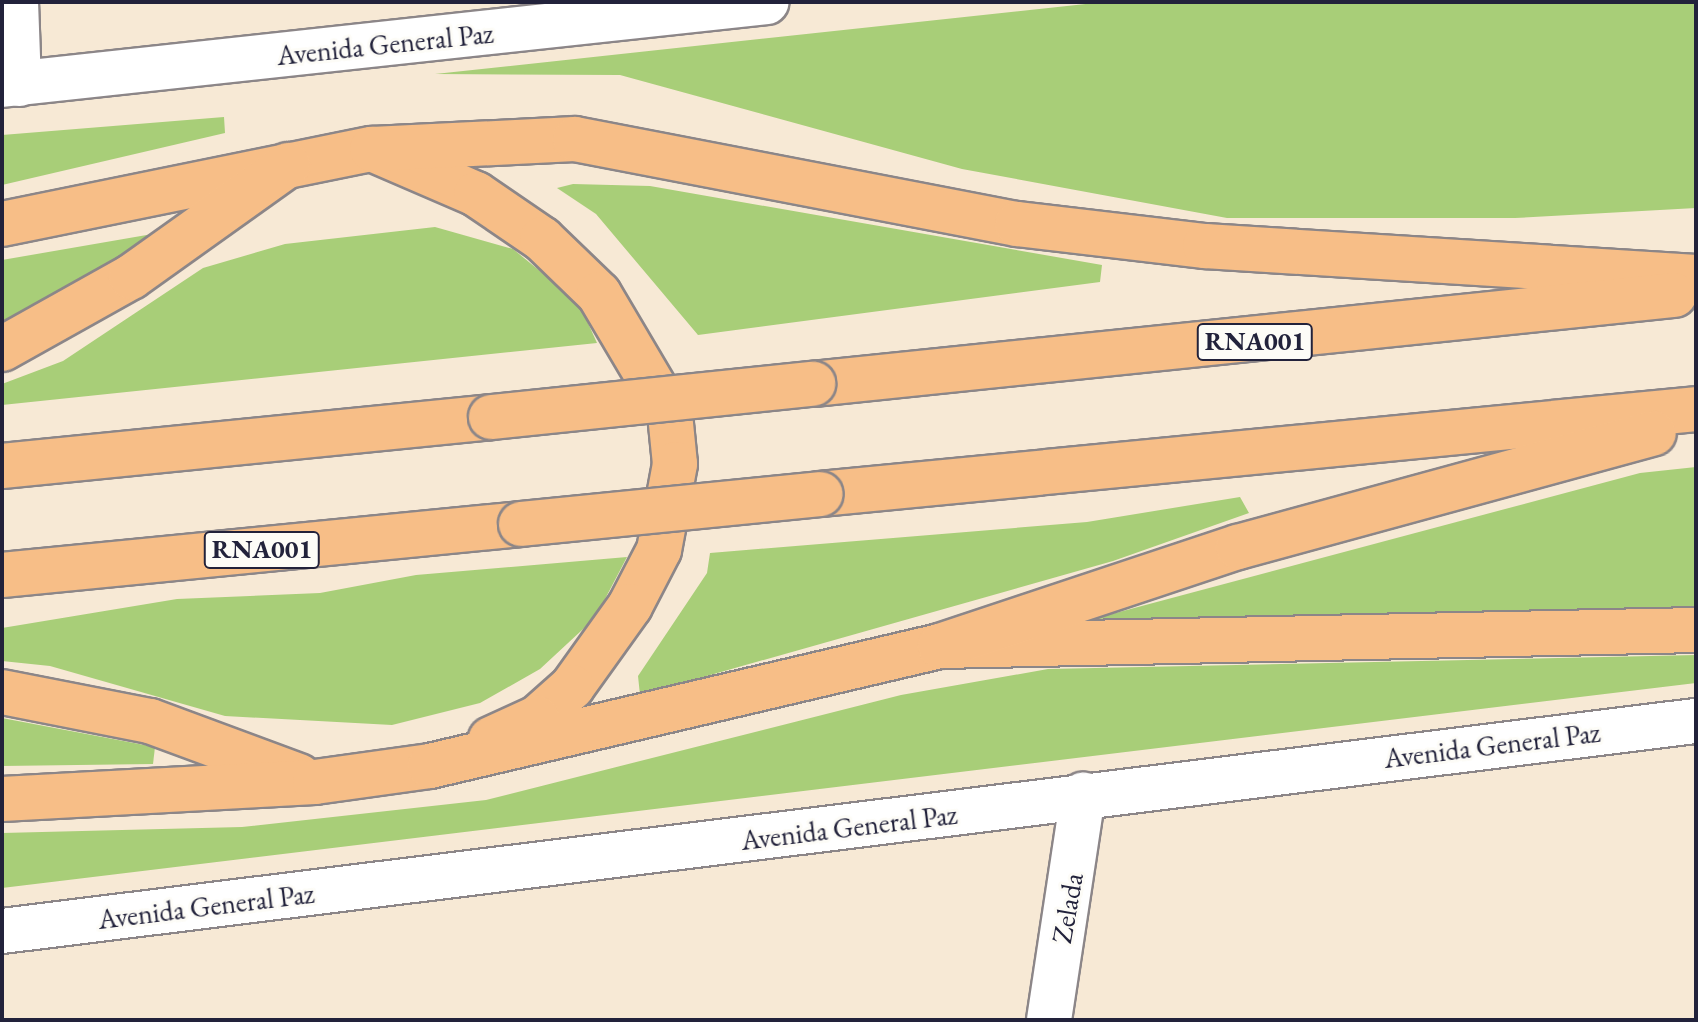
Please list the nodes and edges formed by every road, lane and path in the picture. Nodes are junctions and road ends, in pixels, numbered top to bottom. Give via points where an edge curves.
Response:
1 (16, 2) edge
2 (767, 2) edge
3 (11, 84) edge
4 (372, 149) junction
5 (288, 165) junction
6 (2, 224) edge
7 (1696, 277) edge
8 (1696, 293) edge
9 (2, 349) edge
10 (1696, 409) edge
11 (1696, 421) edge
12 (2, 466) edge
13 (2, 575) edge
14 (1696, 630) edge
15 (940, 646) junction
16 (2, 692) edge
17 (1696, 721) edge
18 (430, 766) junction
19 (315, 782) junction
20 (1083, 795) junction
21 (2, 799) edge
22 (2, 931) edge
23 (1049, 1020) edge

1 - 3 street
2 - 3 street, Avenida General Paz
4 - 5 main road
4 - 7 main road via 575,139 1017,224 1205,246
4 - 18 main road via 476,194 542,239 599,294 670,414 675,464 659,550 630,606 572,687 537,718
5 - 6 main road
5 - 9 main road via 131,277
8 - 12 main road, RNA001, bridge
10 - 13 main road, RNA001, bridge
11 - 15 main road via 1238,547
14 - 15 main road
15 - 18 main road
16 - 19 main road via 150,721
17 - 20 street, Avenida General Paz
18 - 19 main road
19 - 21 main road
20 - 22 street, Avenida General Paz
20 - 23 street, Zelada

